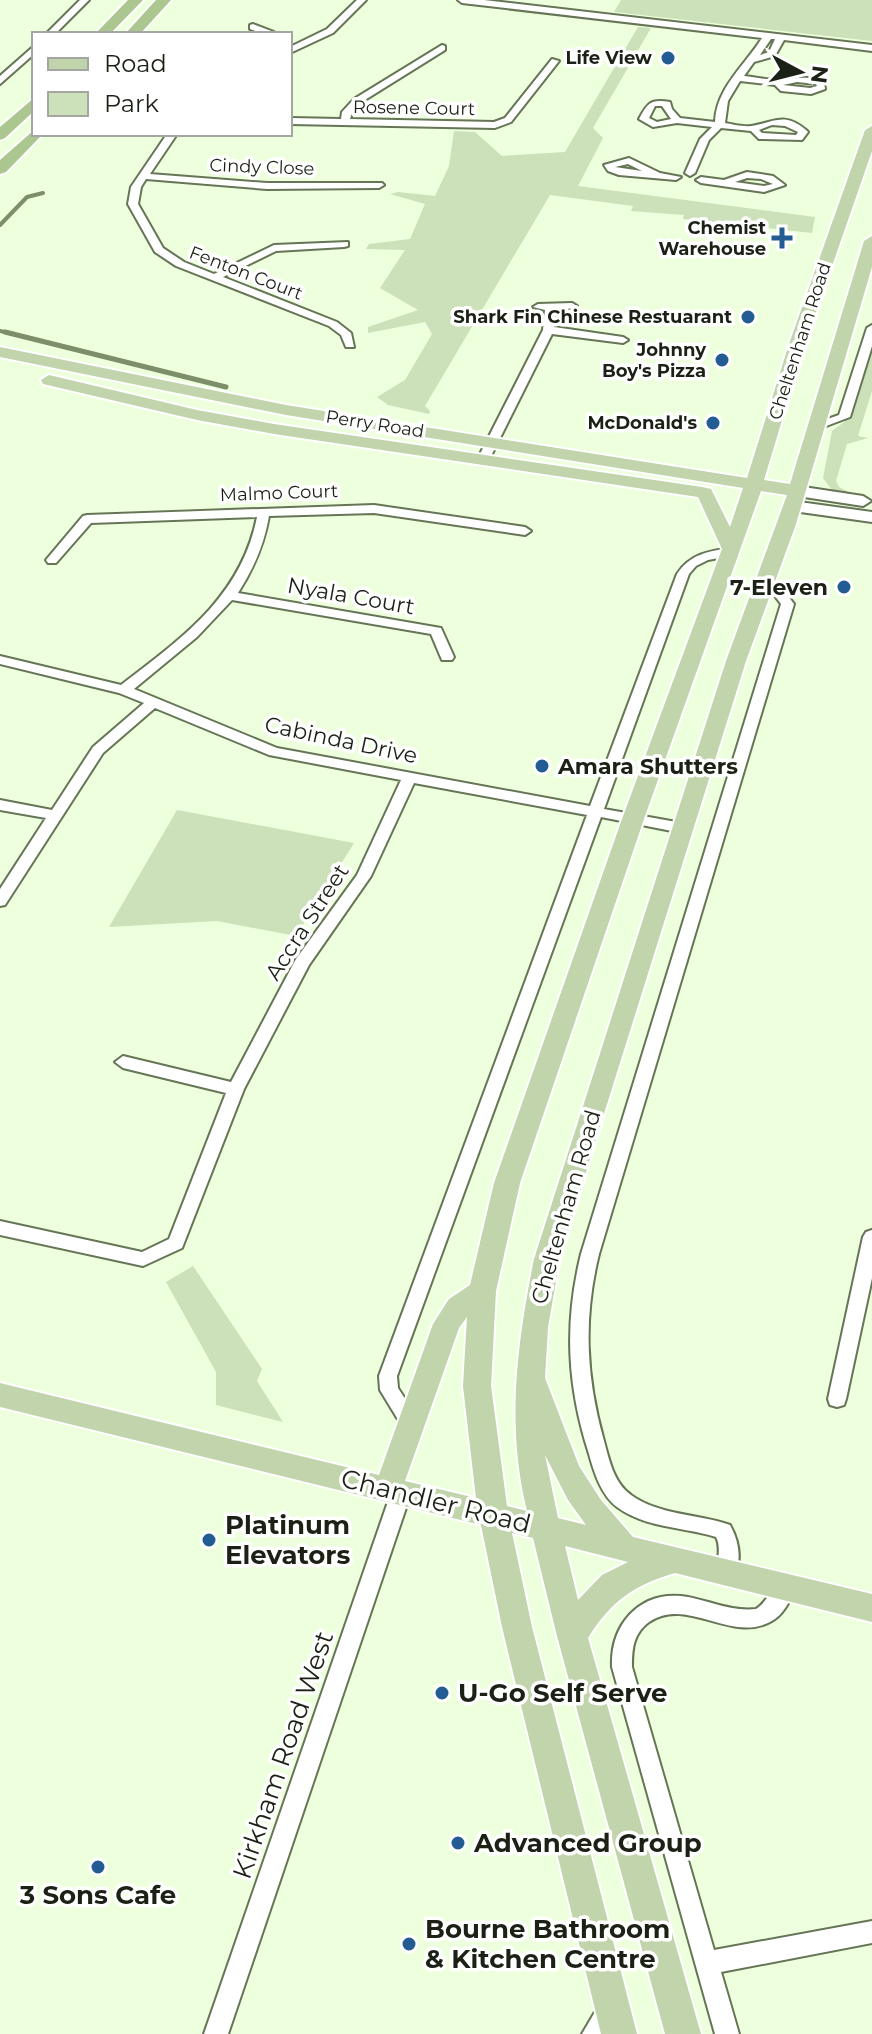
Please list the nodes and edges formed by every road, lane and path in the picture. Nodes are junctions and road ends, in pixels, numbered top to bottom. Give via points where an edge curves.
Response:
1 (85, 0) edge
2 (136, 0) edge
3 (164, 0) edge
4 (462, 0) edge
5 (555, 0) edge
6 (359, 1) edge
7 (548, 10) junction
8 (253, 27) dead end
9 (52, 32) edge
10 (104, 32) edge
11 (134, 32) edge
12 (266, 32) edge
13 (768, 36) junction
14 (781, 37) junction
15 (292, 43) edge
16 (301, 46) junction
17 (442, 48) dead end
18 (872, 48) edge
19 (292, 49) edge
20 (32, 51) edge
21 (752, 60) junction
22 (555, 61) dead end
23 (739, 78) junction
24 (0, 81) edge
25 (778, 83) dead end
26 (32, 105) edge
27 (677, 120) junction
28 (292, 121) edge
29 (345, 123) junction
30 (720, 125) junction
31 (754, 129) dead end
32 (872, 130) edge
33 (0, 135) edge
34 (33, 136) edge
35 (171, 136) edge
36 (0, 169) edge
37 (690, 173) junction
38 (657, 175) dead end
39 (143, 176) junction
40 (676, 177) junction
41 (701, 180) junction
42 (728, 182) dead end
43 (379, 185) dead end
44 (864, 236) edge
45 (344, 244) dead end
46 (213, 278) junction
47 (572, 306) dead end
48 (872, 328) edge
49 (548, 330) junction
50 (625, 342) dead end
51 (350, 345) dead end
52 (0, 352) edge
53 (0, 369) edge
54 (817, 426) junction
55 (493, 442) junction
56 (483, 460) junction
57 (759, 462) junction
58 (645, 467) junction
59 (751, 492) junction
60 (705, 493) junction
61 (794, 498) junction
62 (872, 502) edge
63 (264, 511) junction
64 (872, 517) edge
65 (525, 531) dead end
66 (732, 550) junction
67 (52, 560) dead end
68 (768, 579) junction
69 (232, 596) junction
70 (447, 657) dead end
71 (0, 660) edge
72 (124, 690) junction
73 (152, 703) junction
74 (409, 778) junction
75 (0, 805) edge
76 (595, 812) junction
77 (54, 815) junction
78 (633, 819) junction
79 (682, 828) junction
80 (0, 901) edge
81 (123, 1062) dead end
82 (236, 1089) junction
83 (0, 1228) edge
84 (872, 1237) edge
85 (482, 1291) junction
86 (530, 1368) junction
87 (0, 1395) edge
88 (837, 1399) dead end
89 (412, 1425) junction
90 (394, 1491) junction
91 (494, 1516) junction
92 (546, 1528) junction
93 (624, 1547) junction
94 (676, 1560) junction
95 (727, 1572) junction
96 (786, 1587) junction
97 (872, 1608) edge
98 (572, 1636) junction
99 (872, 1932) edge
100 (707, 1963) junction
101 (608, 2024) edge
102 (216, 2034) edge
103 (683, 2034) edge
104 (727, 2034) edge

1 - 9 street
2 - 10 highway
3 - 11 highway
4 - 7 street
5 - 7 street
6 - 16 street via 337,26
7 - 13 street
8 - 12 street
13 - 14 street
13 - 21 street
14 - 18 street
14 - 21 street via 772,54
15 - 16 street
16 - 19 street
17 - 29 street via 357,101
20 - 24 street
21 - 23 street
22 - 29 street, Rosene Court via 502,123
23 - 25 street
23 - 30 street via 719,110
26 - 33 highway
27 - 27 street via 665,125 644,119 652,103 661,101
27 - 30 street
28 - 29 street, Rosene Court
30 - 31 street
30 - 37 street via 705,139
32 - 44 main road, Cheltenham Road
34 - 36 highway
35 - 39 street, Fenton Court
37 - 40 street
37 - 41 street
38 - 40 street
39 - 43 street, Cindy Close via 267,186
39 - 46 street, Fenton Court via 133,204 159,250
40 - 41 street via 689,184
41 - 42 street
44 - 54 main road, Cheltenham Road
44 - 57 main road, Cheltenham Road
45 - 46 street via 274,248
46 - 51 street, Fenton Court via 333,324 346,333
47 - 49 street via 545,308
48 - 54 street, Cheltenham Road via 844,417
49 - 50 street
49 - 55 street
52 - 55 main road, Perry Road via 228,400
53 - 56 main road, Perry Road via 197,415
54 - 61 main road, Cheltenham Road
55 - 56 street
55 - 58 main road, Perry Road
56 - 60 main road, Perry Road
57 - 58 main road via 713,469
57 - 59 main road, Cheltenham Road
58 - 59 main road, Perry Road
59 - 60 main road, Perry Road
59 - 61 main road
59 - 66 main road, Cheltenham Road
60 - 66 main road
61 - 62 main road
61 - 64 main road
61 - 68 main road, Cheltenham Road
63 - 65 street, Malmo Court via 374,509
63 - 67 street, Malmo Court via 87,519
63 - 69 street via 259,547
66 - 76 street via 685,568
66 - 78 main road, Cheltenham Road
68 - 79 main road, Cheltenham Road
68 - 95 street, Cheltenham Road via 788,604 590,1254 576,1322 582,1393 615,1492 634,1507 723,1531 729,1542
69 - 70 street, Nyala Court via 436,631
69 - 72 street
71 - 72 street, Cabinda Drive
72 - 73 street, Cabinda Drive
73 - 74 street, Cabinda Drive via 274,752
73 - 77 street via 104,743
74 - 76 street, Cabinda Drive
74 - 82 street, Accra Street via 364,876 302,963
75 - 77 street
76 - 78 street, Cabinda Drive
76 - 89 street via 388,1376 389,1390
77 - 80 street
78 - 79 street, Cabinda Drive
78 - 85 main road, Cheltenham Road via 498,1211
79 - 86 main road, Cheltenham Road via 547,1259
81 - 82 street
82 - 83 street, Accra Street via 176,1243 143,1259
84 - 88 street
85 - 89 main road via 452,1314
85 - 91 main road, Cheltenham Road via 477,1386
86 - 92 main road, Cheltenham Road via 528,1437
86 - 93 main road via 569,1479 594,1517
87 - 90 main road, Chandler Road
89 - 90 main road
90 - 91 main road, Chandler Road
90 - 102 street, Kirkham Road West
91 - 92 main road, Chandler Road
91 - 101 main road, Cheltenham Road
92 - 93 main road, Chandler Road
92 - 98 main road, Cheltenham Road
93 - 94 main road, Chandler Road
94 - 95 main road, Chandler Road
94 - 98 main road via 616,1580
95 - 96 main road, Chandler Road
96 - 97 main road, Chandler Road
96 - 100 street via 773,1610 755,1619 680,1605 651,1611 633,1624 623,1644 622,1667
98 - 103 main road, Cheltenham Road
99 - 100 street
100 - 104 street

